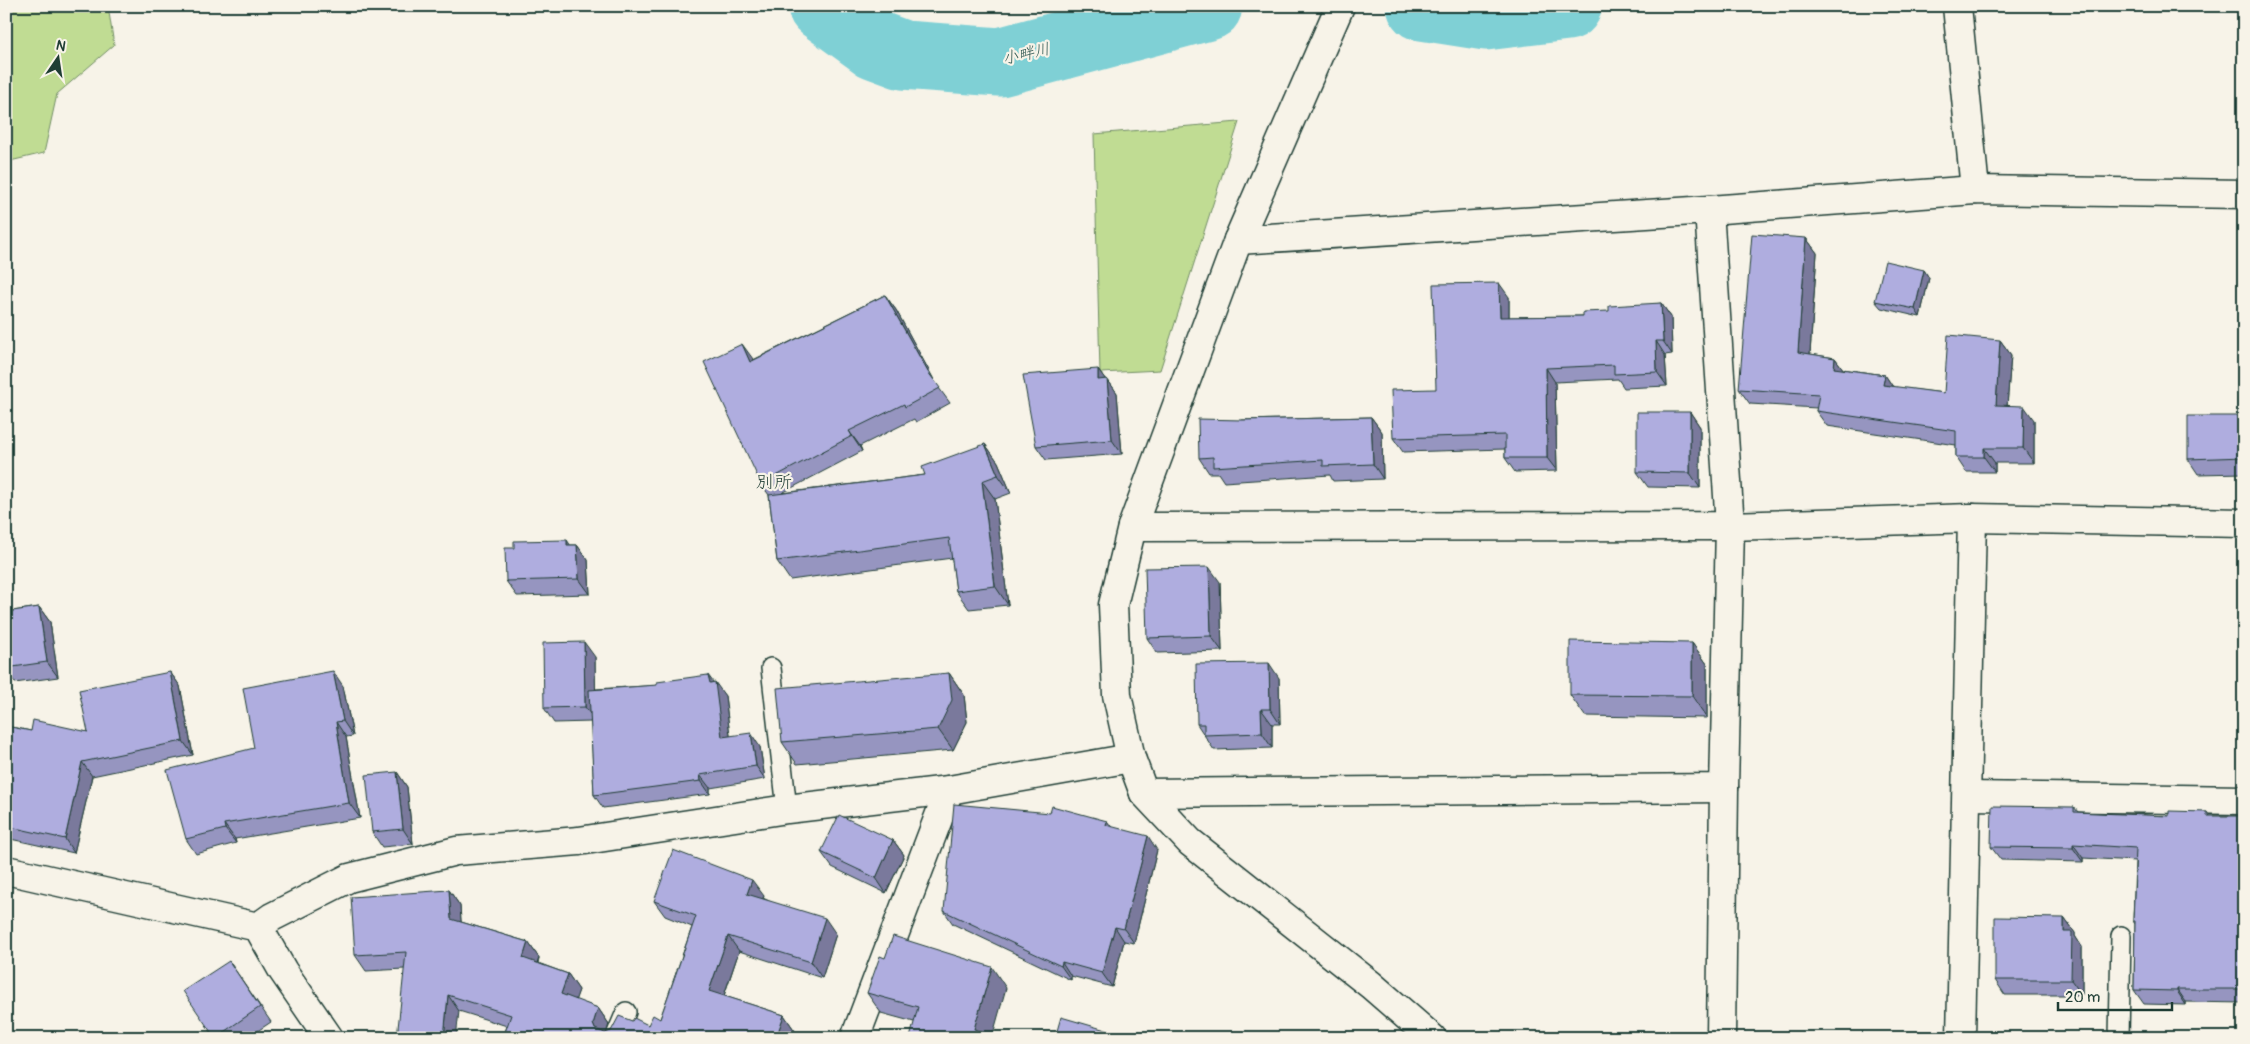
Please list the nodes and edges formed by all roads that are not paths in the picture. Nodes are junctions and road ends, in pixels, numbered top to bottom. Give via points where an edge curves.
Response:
1 (1340, 6) edge
2 (1957, 12) edge
3 (1975, 190) junction
4 (2244, 194) edge
5 (1709, 210) junction
6 (1238, 240) junction
7 (1972, 518) junction
8 (2244, 523) edge
9 (1132, 526) junction
10 (1730, 526) junction
11 (771, 668) dead end
12 (1131, 758) junction
13 (1724, 788) junction
14 (948, 790) junction
15 (1144, 793) junction
16 (1968, 796) junction
17 (2244, 800) edge
18 (787, 810) junction
19 (6, 870) edge
20 (258, 927) junction
21 (2121, 936) dead end
22 (626, 1012) dead end
23 (329, 1038) edge
24 (615, 1038) edge
25 (855, 1038) edge
26 (1432, 1038) edge
27 (1720, 1038) edge
28 (1961, 1038) edge
29 (2119, 1038) edge

1 - 6 street
2 - 3 street
3 - 4 street
3 - 5 street
5 - 6 street
5 - 10 street
6 - 9 street
7 - 8 street
7 - 10 street
7 - 16 street
9 - 10 street
9 - 12 street via 1114,605 1117,695
10 - 13 street
11 - 18 lane
12 - 14 street
12 - 15 street
13 - 15 street
13 - 27 street
14 - 18 street
14 - 25 street
15 - 26 street via 1190,842 1371,985
16 - 17 street
16 - 28 street
18 - 20 street via 580,841 456,851 349,878
19 - 20 street
20 - 23 street via 283,971
21 - 29 lane
22 - 24 lane

